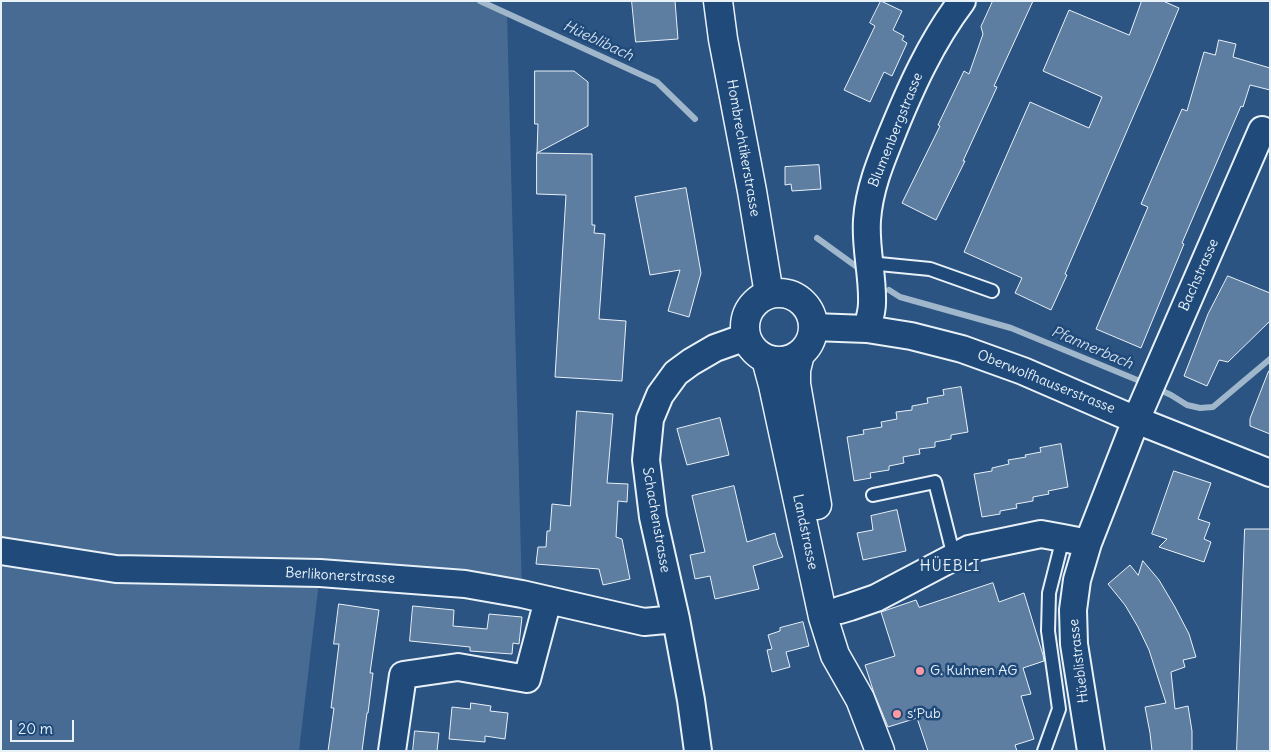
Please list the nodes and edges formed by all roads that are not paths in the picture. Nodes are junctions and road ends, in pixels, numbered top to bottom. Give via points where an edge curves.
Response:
1 (718, 1) edge
2 (951, 5) edge
3 (1262, 130) dead end
4 (870, 269) junction
5 (992, 291) dead end
6 (769, 294) junction
7 (869, 317) junction
8 (813, 327) junction
9 (746, 337) junction
10 (800, 354) junction
11 (766, 359) junction
12 (1144, 401) junction
13 (1270, 473) edge
14 (873, 495) dead end
15 (1075, 540) junction
16 (1, 551) edge
17 (954, 557) junction
18 (548, 600) junction
19 (840, 610) junction
20 (676, 619) junction
21 (860, 699) junction
22 (392, 751) edge
23 (698, 751) edge
24 (880, 751) edge
25 (1044, 751) edge
26 (1091, 751) edge

1 - 6 main road, Hombrechtikerstrasse
2 - 4 street, Blumenbergstrasse via 905,101 876,172 867,220
3 - 12 street, Bachstrasse
4 - 5 lane via 930,269
4 - 7 street, Blumenbergstrasse
6 - 8 main road via 780,293 800,300 812,317
6 - 9 main road via 752,306 744,327
7 - 8 street, Oberwolfhauserstrasse
7 - 12 street, Oberwolfhauserstrasse via 911,336 962,349 1032,374
8 - 10 main road via 812,338
9 - 11 main road via 751,348
9 - 20 street, Schachenstrasse via 715,348 676,373 660,395 650,419 646,460 653,517
10 - 11 main road via 781,362
10 - 19 main road, Landstrasse via 796,384
11 - 21 main road, Landstrasse via 823,617 835,655
12 - 13 street, Oberwolfhauserstrasse
12 - 15 street, Hüeblistrasse
14 - 17 lane via 935,482
15 - 17 street via 1041,534 969,549
15 - 25 lane via 1049,593 1048,631 1059,709
15 - 26 street, Hüeblistrasse via 1074,644
16 - 18 street, Berlikonerstrasse via 116,569 320,573 465,584
17 - 19 street via 876,598
18 - 20 street, Berlikonerstrasse via 644,622
18 - 22 street via 527,679 458,667 403,675
19 - 21 main road, Landstrasse
20 - 23 street, Schachenstrasse
21 - 24 main road, Landstrasse

